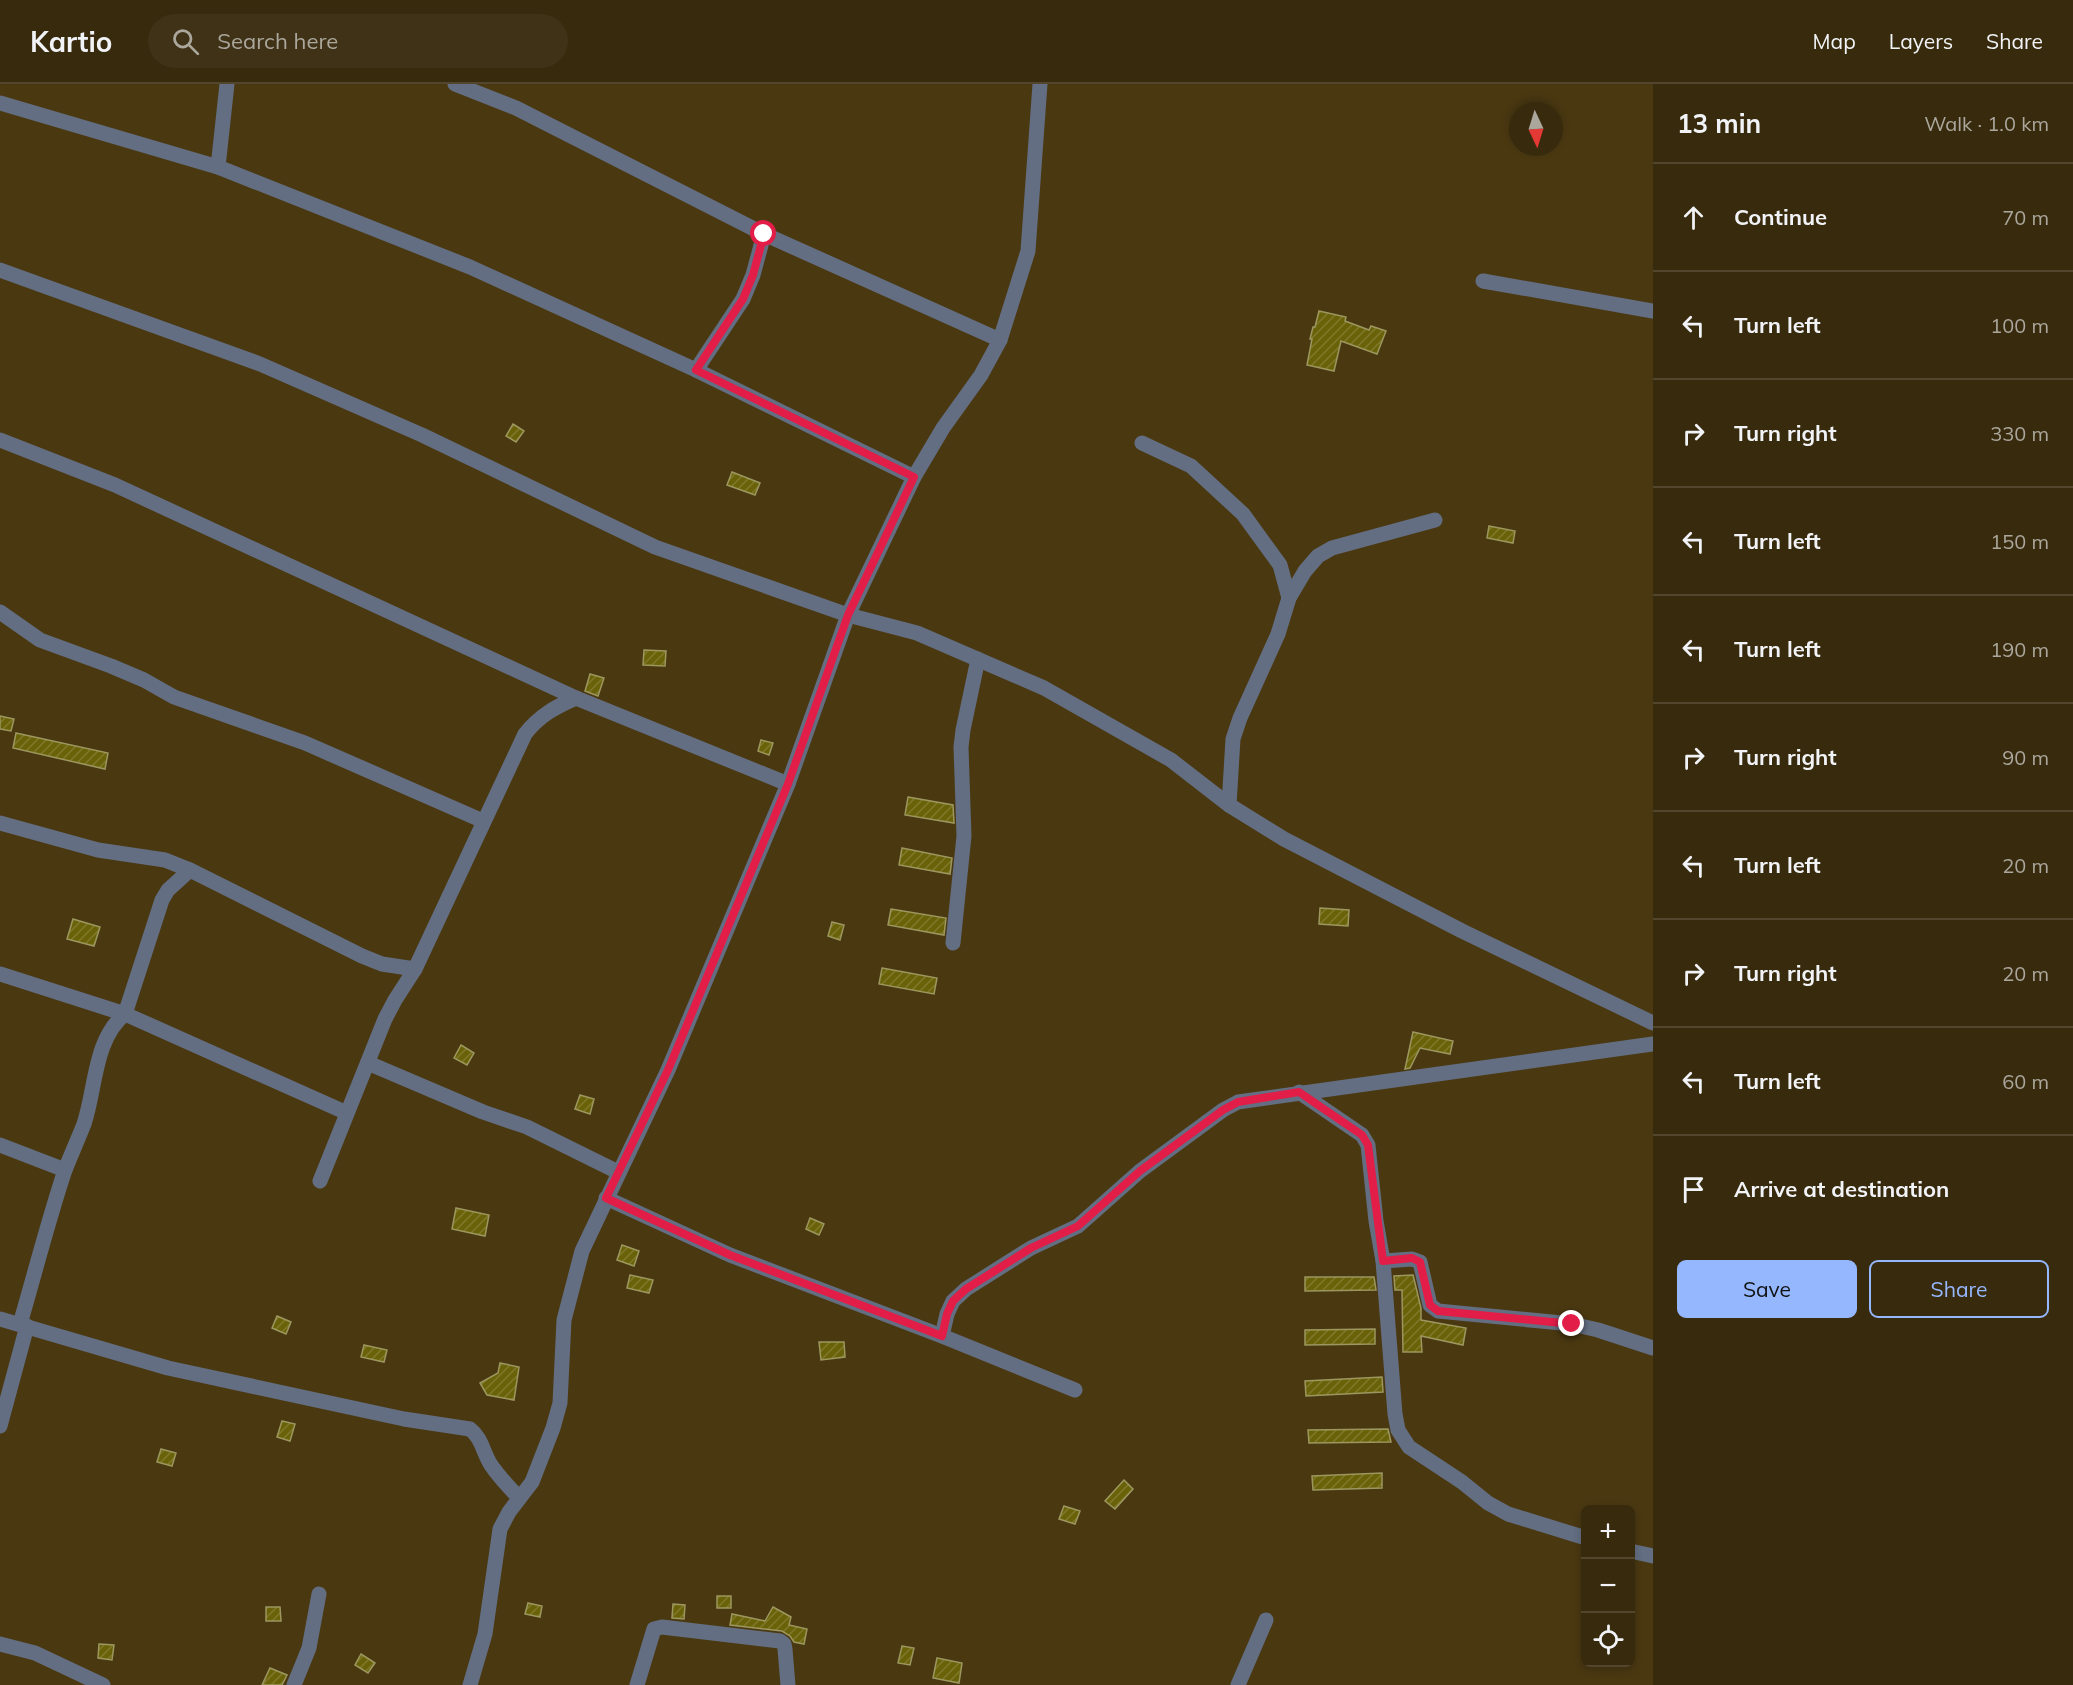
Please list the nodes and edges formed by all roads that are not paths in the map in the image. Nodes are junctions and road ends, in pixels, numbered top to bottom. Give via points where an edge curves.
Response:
1 (227, 84) edge
2 (455, 84) edge
3 (1040, 84) edge
4 (475, 87) edge
5 (0, 103) edge
6 (218, 167) junction
7 (764, 234) junction
8 (0, 270) edge
9 (1483, 281) dead end
10 (1653, 310) edge
11 (1000, 340) junction
12 (696, 370) junction
13 (0, 440) edge
14 (1142, 443) dead end
15 (914, 477) junction
16 (1436, 520) dead end
17 (1289, 598) junction
18 (0, 612) edge
19 (848, 615) junction
20 (978, 659) junction
21 (576, 698) junction
22 (788, 784) junction
23 (1229, 805) junction
24 (483, 821) junction
25 (0, 823) edge
26 (190, 870) junction
27 (953, 943) dead end
28 (415, 969) junction
29 (0, 974) edge
30 (125, 1014) junction
31 (1653, 1023) edge
32 (1653, 1044) edge
33 (368, 1063) junction
34 (1299, 1092) junction
35 (347, 1113) junction
36 (0, 1145) edge
37 (65, 1170) junction
38 (618, 1172) junction
39 (320, 1181) dead end
40 (606, 1198) junction
41 (1383, 1261) junction
42 (0, 1319) edge
43 (23, 1325) junction
44 (942, 1336) junction
45 (1653, 1348) edge
46 (1074, 1390) dead end
47 (0, 1426) edge
48 (519, 1498) junction
49 (1581, 1536) edge
50 (1635, 1552) edge
51 (1653, 1556) edge
52 (319, 1594) dead end
53 (1266, 1620) dead end
54 (0, 1644) edge
55 (103, 1685) edge
56 (294, 1685) edge
57 (470, 1685) edge
58 (637, 1685) edge
59 (788, 1685) edge
60 (1238, 1685) edge

1 - 6 street
2 - 4 street
3 - 11 street via 1028,251
4 - 7 street
5 - 6 street
6 - 12 street via 470,267
7 - 11 street
7 - 12 street via 743,299
8 - 19 street via 260,364 422,435 655,547
9 - 10 street
11 - 15 street
12 - 15 street
13 - 21 street via 115,485
14 - 17 street via 1191,466 1243,514 1280,565
15 - 19 street
16 - 17 street via 1332,548 1305,571
17 - 23 street via 1278,634 1233,739
18 - 24 street via 40,640 144,680 174,697 305,743
19 - 20 street via 917,633
19 - 22 street
20 - 23 street via 1044,688 1171,760
20 - 27 street via 963,730 964,836
21 - 22 street
21 - 24 street via 549,710 525,734
22 - 38 street via 668,1070
23 - 31 street via 1305,850 1462,931
24 - 28 street
25 - 26 street via 98,850 165,860
26 - 28 street via 362,956 382,964
26 - 30 street via 162,900
28 - 33 street via 394,1000
29 - 30 street
30 - 35 street
30 - 37 street via 110,1030 84,1123
32 - 34 street
33 - 35 street
33 - 38 street via 527,1127
34 - 41 street via 1362,1135 1368,1145
34 - 44 street via 1238,1102 1223,1110 1140,1171 1078,1226 1031,1248 966,1289 953,1301
35 - 39 street
36 - 37 street
37 - 43 street
38 - 40 street
40 - 44 street via 730,1255
40 - 48 street via 582,1251 564,1320 560,1403 553,1428 532,1482
41 - 45 street via 1412,1258 1420,1262 1430,1305 1438,1311 1572,1324
41 - 49 street via 1395,1414 1398,1430 1409,1447 1508,1514
42 - 43 street
43 - 47 street
43 - 48 street via 168,1368 404,1419 470,1429 477,1434 489,1463
44 - 46 street
48 - 57 street via 500,1529 485,1634
50 - 51 street
52 - 56 street via 309,1648
53 - 60 street
54 - 55 street via 35,1653
58 - 59 street via 654,1629 662,1627 780,1641 785,1649

